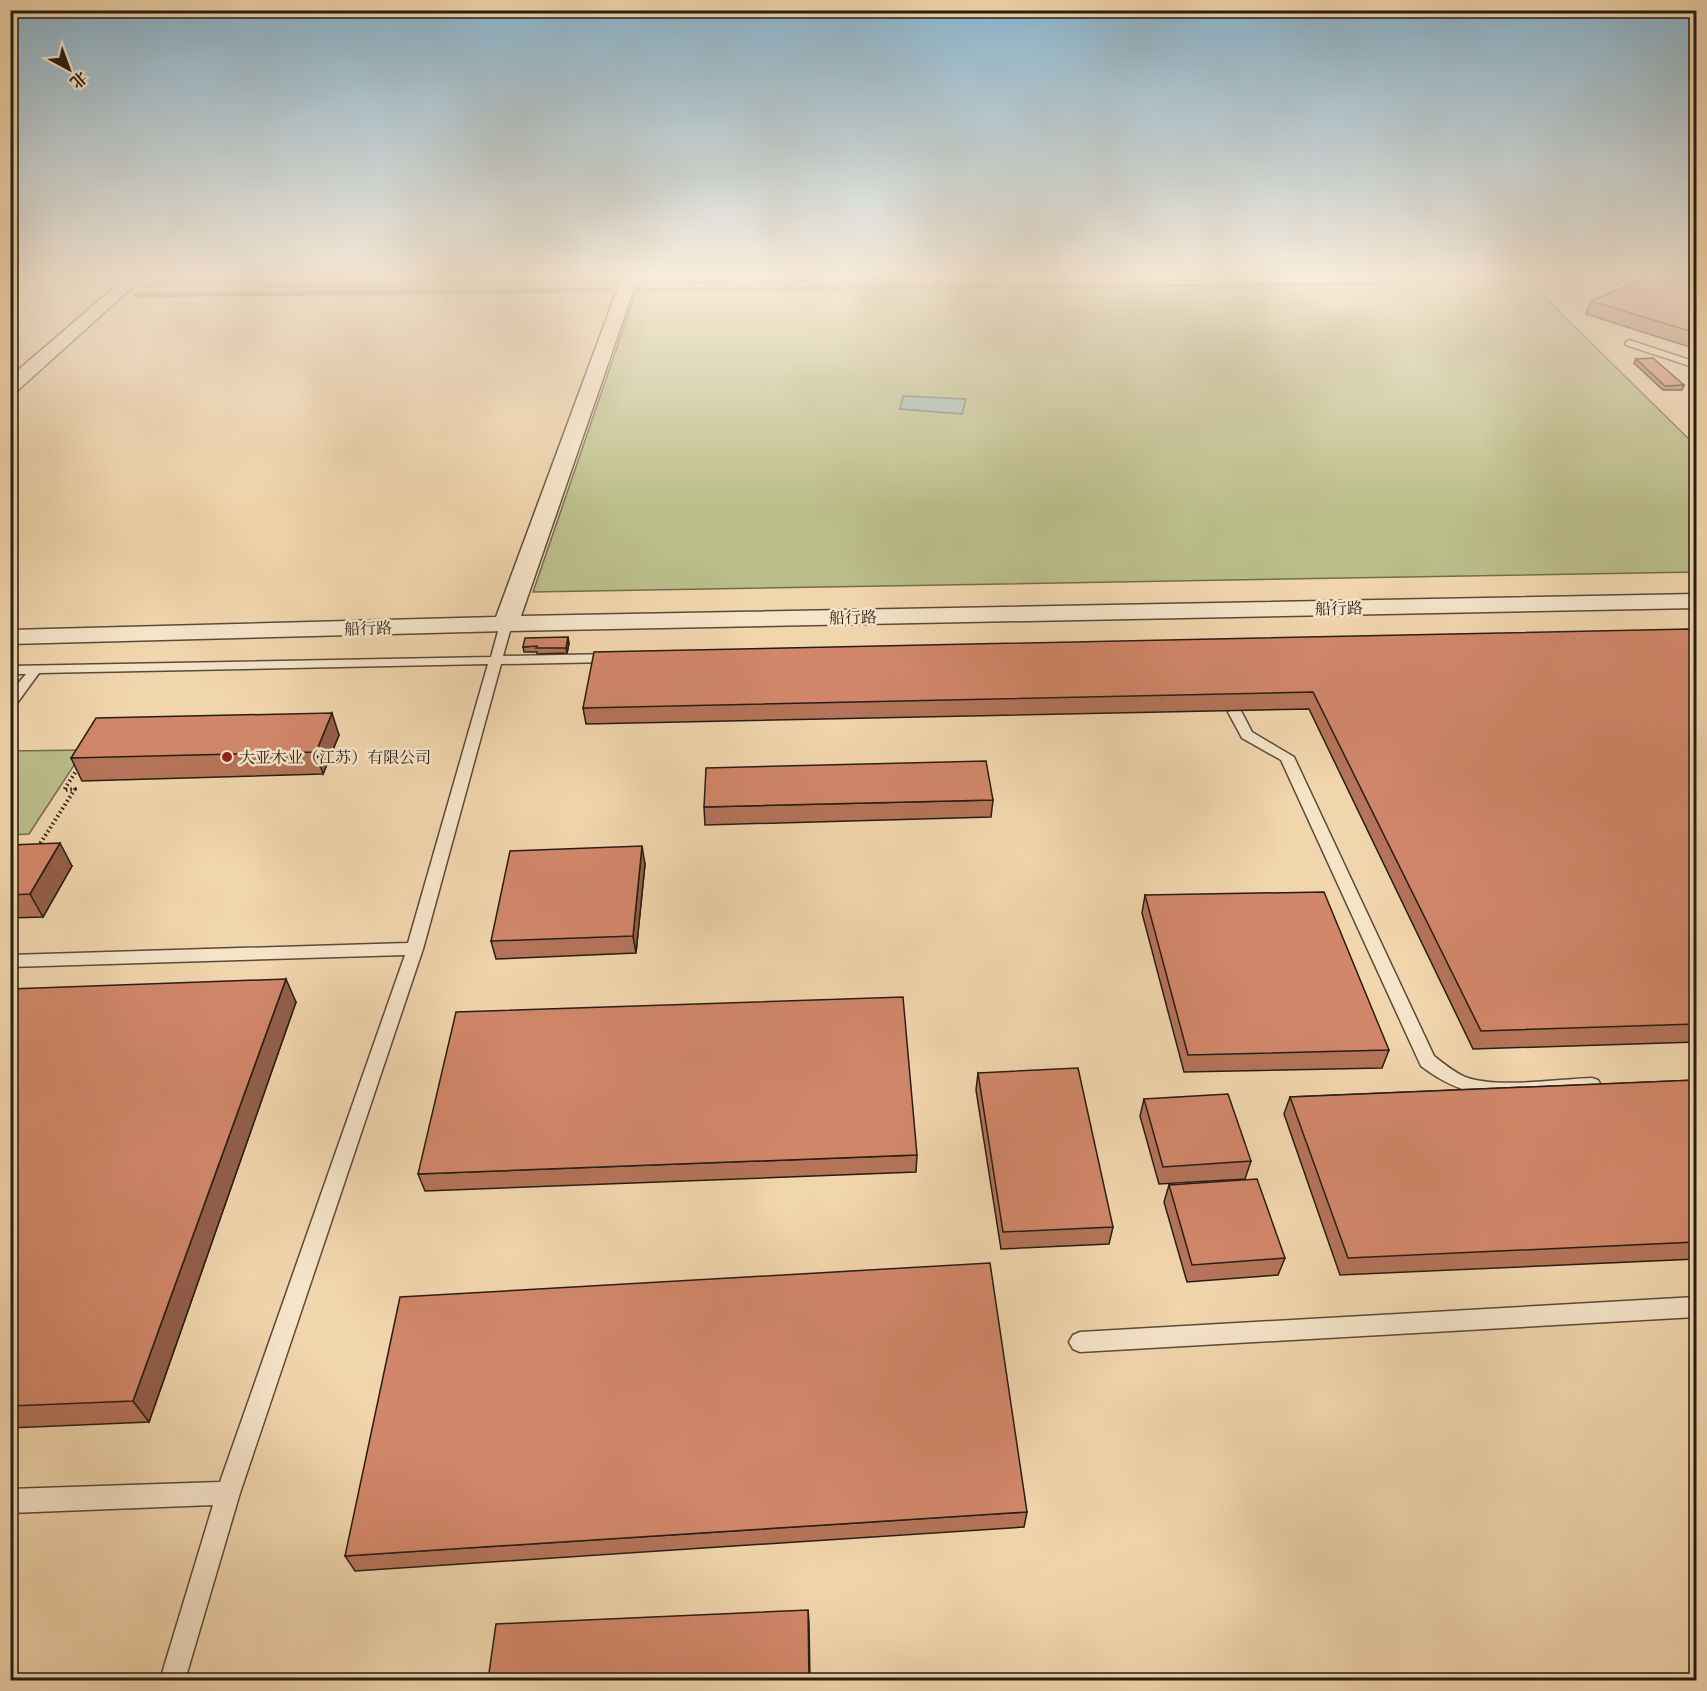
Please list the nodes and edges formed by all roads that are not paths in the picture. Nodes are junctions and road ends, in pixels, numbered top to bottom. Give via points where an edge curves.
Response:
1 (49, 353) edge
2 (603, 353) edge
3 (1659, 353) edge
4 (1696, 365) edge
5 (10, 387) edge
6 (1696, 601) edge
7 (506, 624) junction
8 (10, 637) edge
9 (627, 658) edge
10 (495, 661) junction
11 (36, 669) junction
12 (10, 670) edge
13 (10, 703) edge
14 (1235, 712) edge
15 (415, 949) junction
16 (10, 962) edge
17 (1614, 1084) edge
18 (1696, 1307) edge
19 (1080, 1342) dead end
20 (228, 1493) junction
21 (10, 1501) edge
22 (172, 1680) edge

1 - 5 street
2 - 7 street
3 - 4 lane
6 - 7 street, 船行路
7 - 8 street, 船行路
7 - 10 lane
9 - 10 lane
10 - 11 lane
10 - 15 lane
11 - 12 lane
11 - 13 lane
14 - 17 lane via 1247,735 1287,758 1427,1061 1463,1083 1484,1088
15 - 16 lane
15 - 20 lane
18 - 19 lane
20 - 21 lane
20 - 22 lane

